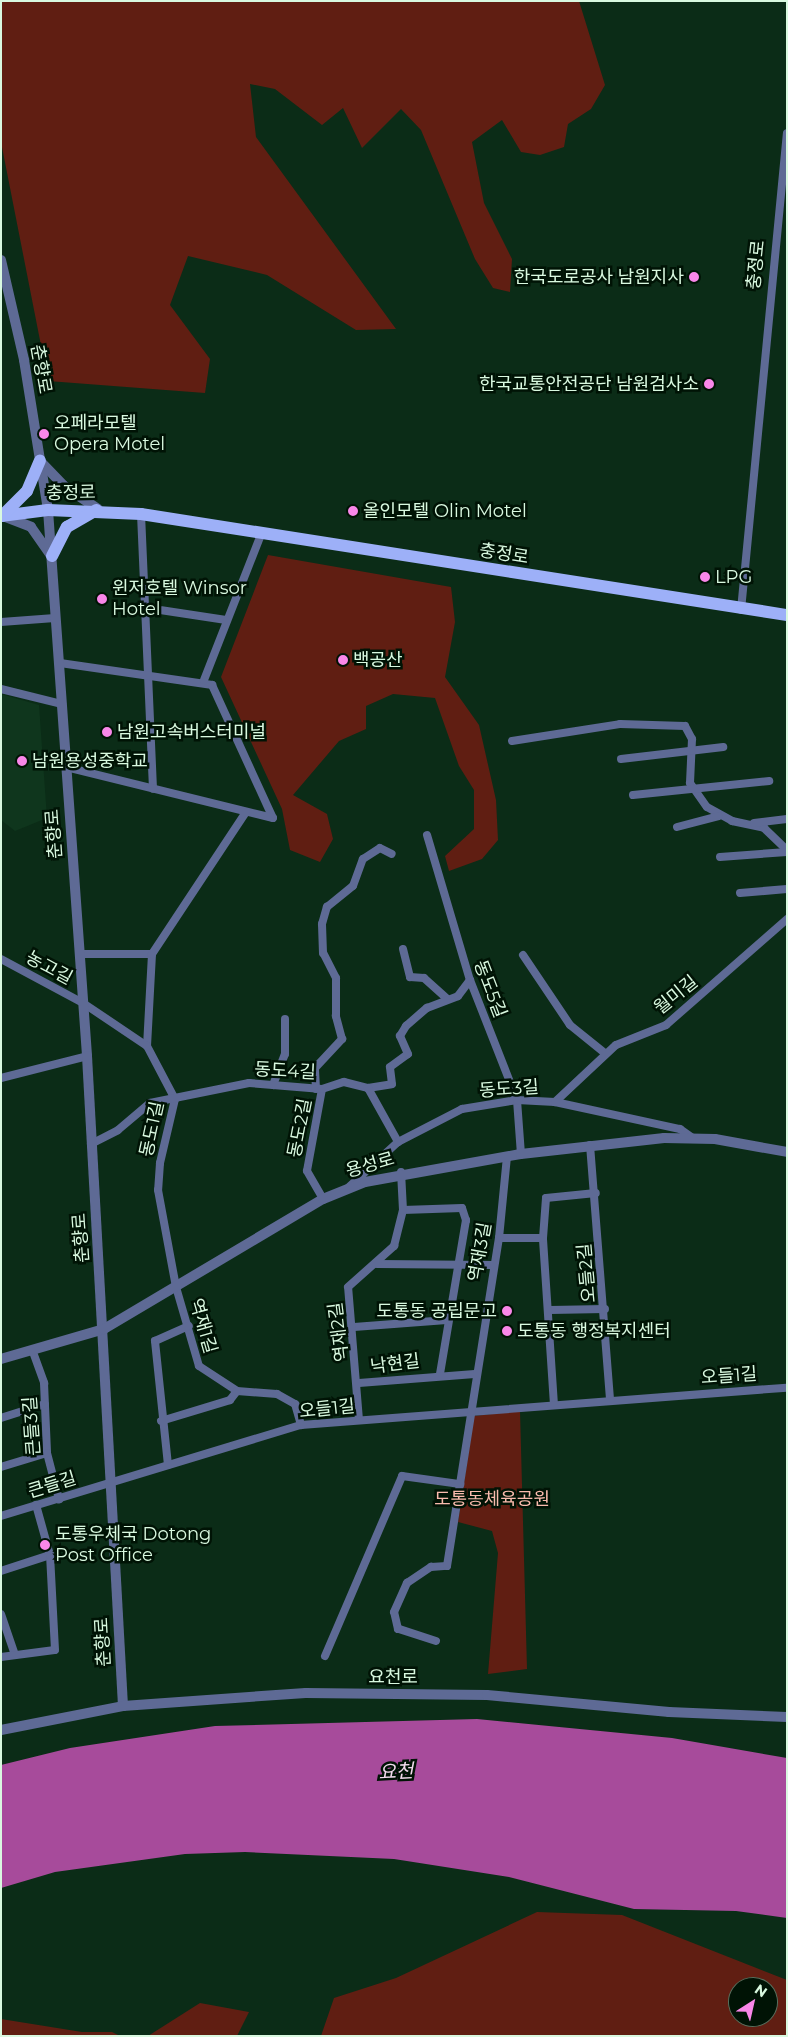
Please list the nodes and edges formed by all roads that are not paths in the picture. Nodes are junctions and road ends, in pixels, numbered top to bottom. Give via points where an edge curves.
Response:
1 (787, 132) edge
2 (1, 260) edge
3 (40, 461) junction
4 (48, 510) junction
5 (98, 510) junction
6 (141, 514) junction
7 (2, 516) edge
8 (262, 532) junction
9 (52, 556) junction
10 (147, 608) junction
11 (741, 610) junction
12 (787, 616) edge
13 (55, 618) junction
14 (226, 620) junction
15 (1, 622) edge
16 (60, 663) junction
17 (148, 672) junction
18 (204, 680) junction
19 (1, 689) edge
20 (62, 704) junction
21 (512, 741) dead end
22 (723, 747) dead end
23 (690, 749) junction
24 (621, 759) dead end
25 (65, 767) junction
26 (769, 781) dead end
27 (695, 788) junction
28 (153, 789) junction
29 (633, 795) dead end
30 (246, 812) junction
31 (719, 816) junction
32 (787, 819) edge
33 (754, 823) junction
34 (676, 827) dead end
35 (426, 835) dead end
36 (787, 851) edge
37 (392, 854) dead end
38 (720, 857) dead end
39 (787, 889) edge
40 (740, 893) dead end
41 (787, 919) edge
42 (403, 949) dead end
43 (80, 954) junction
44 (152, 954) junction
45 (523, 954) dead end
46 (1, 959) edge
47 (470, 980) junction
48 (446, 998) junction
49 (83, 1003) junction
50 (285, 1019) dead end
51 (146, 1046) junction
52 (606, 1054) junction
53 (87, 1056) junction
54 (1, 1078) edge
55 (273, 1085) junction
56 (368, 1088) junction
57 (319, 1089) junction
58 (175, 1099) junction
59 (517, 1100) junction
60 (555, 1102) junction
61 (693, 1138) junction
62 (398, 1142) junction
63 (91, 1144) junction
64 (590, 1144) junction
65 (787, 1152) edge
66 (521, 1154) junction
67 (507, 1156) junction
68 (400, 1172) junction
69 (349, 1187) junction
70 (596, 1193) junction
71 (323, 1199) junction
72 (403, 1210) junction
73 (499, 1238) junction
74 (543, 1238) junction
75 (377, 1264) junction
76 (458, 1264) junction
77 (493, 1265) junction
78 (176, 1287) junction
79 (605, 1308) junction
80 (550, 1310) junction
81 (448, 1320) junction
82 (188, 1326) junction
83 (354, 1327) junction
84 (104, 1329) junction
85 (33, 1352) junction
86 (1, 1359) edge
87 (440, 1374) junction
88 (475, 1374) junction
89 (359, 1383) junction
90 (787, 1388) edge
91 (237, 1391) junction
92 (610, 1399) junction
93 (45, 1404) junction
94 (554, 1405) junction
95 (471, 1412) junction
96 (1, 1418) edge
97 (359, 1420) junction
98 (161, 1421) junction
99 (301, 1425) junction
100 (47, 1453) junction
101 (168, 1465) junction
102 (1, 1467) edge
103 (111, 1483) junction
104 (460, 1484) junction
105 (58, 1499) junction
106 (36, 1506) junction
107 (1, 1516) edge
108 (50, 1555) junction
109 (1, 1571) edge
110 (1, 1614) edge
111 (436, 1641) dead end
112 (15, 1655) junction
113 (325, 1656) dead end
114 (1, 1657) edge
115 (123, 1706) junction
116 (787, 1717) edge
117 (1, 1730) edge

1 - 11 street, 충정로
2 - 3 street, 춘향로
3 - 4 street, 춘향로
3 - 5 street via 64,486
3 - 7 main road via 27,491
4 - 5 main road, 충정로
4 - 7 main road, 충정로
4 - 9 street, 춘향로
5 - 6 main road, 충정로
5 - 9 main road via 67,527
6 - 8 main road, 충정로
6 - 10 street
7 - 9 street via 31,527
8 - 11 main road, 충정로
8 - 14 street
9 - 13 street, 춘향로
10 - 14 street
10 - 17 street
11 - 12 main road, 충정로
13 - 15 street
13 - 16 street, 춘향로
14 - 18 street
16 - 17 street
16 - 20 street, 춘향로
17 - 18 street
17 - 28 street
18 - 30 street via 212,685 273,818
19 - 20 street
20 - 25 street, 춘향로
21 - 23 street via 620,724 678,726 690,733
22 - 23 street
23 - 24 street
23 - 27 street via 690,783
25 - 28 street
25 - 43 street, 춘향로
26 - 27 street
27 - 29 street
27 - 31 street
28 - 30 street
30 - 44 street
31 - 33 street
31 - 34 street
32 - 33 street
33 - 36 street
35 - 47 street, 동도5길
36 - 38 street
37 - 57 street, 동도2길 via 380,848 363,859 353,886 327,907 322,924 324,953 336,978 336,1016 342,1039 316,1068
39 - 40 street
41 - 52 street, 월미길 via 666,1025 616,1045
42 - 48 street via 410,977 424,978
43 - 44 street
43 - 49 street, 춘향로
44 - 51 street
45 - 52 street via 570,1025
46 - 49 street, 농고길
47 - 48 street via 458,996
47 - 59 street, 동도5길
48 - 56 street via 406,1026 400,1036 408,1054 390,1067 392,1084
49 - 51 street, 농고길
49 - 53 street, 춘향로
50 - 55 street via 286,1054
51 - 58 street, 동도1길
52 - 60 street, 월미길
53 - 54 street
53 - 63 street, 춘향로
55 - 57 street, 동도4길
55 - 58 street, 동도4길 via 249,1083
56 - 57 street, 동도4길 via 344,1082
56 - 62 street
57 - 71 street, 동도2길 via 307,1171
58 - 63 street, 동도4길 via 150,1103 118,1130
58 - 78 street, 동도1길 via 160,1163 158,1190
59 - 60 street, 동도3길
59 - 62 street, 동도3길 via 462,1109
59 - 66 street, 동도5길
60 - 61 street, 동도3길 via 680,1129
61 - 64 street, 용성로
61 - 65 street, 용성로
62 - 69 street, 동도3길
63 - 84 street, 춘향로
64 - 66 street, 용성로
64 - 70 street, 오들2길
66 - 67 street, 용성로
67 - 68 street, 용성로
67 - 73 street, 역재3길
68 - 69 street, 용성로
68 - 72 street, 역재2길
69 - 71 street, 용성로
70 - 74 street via 546,1198
70 - 79 street, 오들2길
71 - 78 street, 용성로
72 - 75 street, 역재2길 via 394,1246
72 - 76 street, 낙현길 via 462,1208 466,1220
73 - 74 street
73 - 77 street, 역재3길
74 - 80 street
75 - 76 street via 389,1268
75 - 83 street, 역재2길 via 348,1287
76 - 77 street
76 - 81 street, 낙현길
77 - 88 street, 역재3길
78 - 82 street, 역재1길
78 - 84 street, 용성로
79 - 80 street
79 - 92 street, 오들2길
80 - 94 street
81 - 83 street
81 - 87 street, 낙현길
82 - 91 street, 역재1길 via 199,1366
82 - 98 street via 155,1341
83 - 89 street, 역재2길
84 - 85 street, 용성로
84 - 103 street, 춘향로
85 - 86 street, 용성로
85 - 93 street, 큰들3길 via 44,1384
87 - 88 street
87 - 89 street, 낙현길
88 - 95 street, 역재3길
89 - 97 street, 역재2길
90 - 92 street, 오들1길
91 - 98 street via 230,1400
91 - 99 street, 역재1길 via 277,1394 295,1404
92 - 94 street, 오들1길
93 - 96 street
93 - 100 street, 큰들3길
94 - 95 street, 오들1길
95 - 97 street, 오들1길
95 - 104 street, 역재3길
97 - 99 street, 오들1길
98 - 101 street
99 - 101 street, 오들1길
100 - 102 street, 큰들길
100 - 105 street, 큰들3길
101 - 103 street, 오들1길
103 - 105 street, 큰들길
103 - 115 street, 춘향로
104 - 111 street, 역재3길 via 446,1566 431,1567 407,1583 394,1612 398,1628
104 - 113 street via 402,1476
105 - 106 street, 큰들길
106 - 107 street, 큰들길
106 - 108 street
108 - 109 street
108 - 112 street via 55,1650
110 - 112 street
112 - 114 street
115 - 116 street, 요천로 via 287,1694 430,1693
115 - 117 street, 요천로

